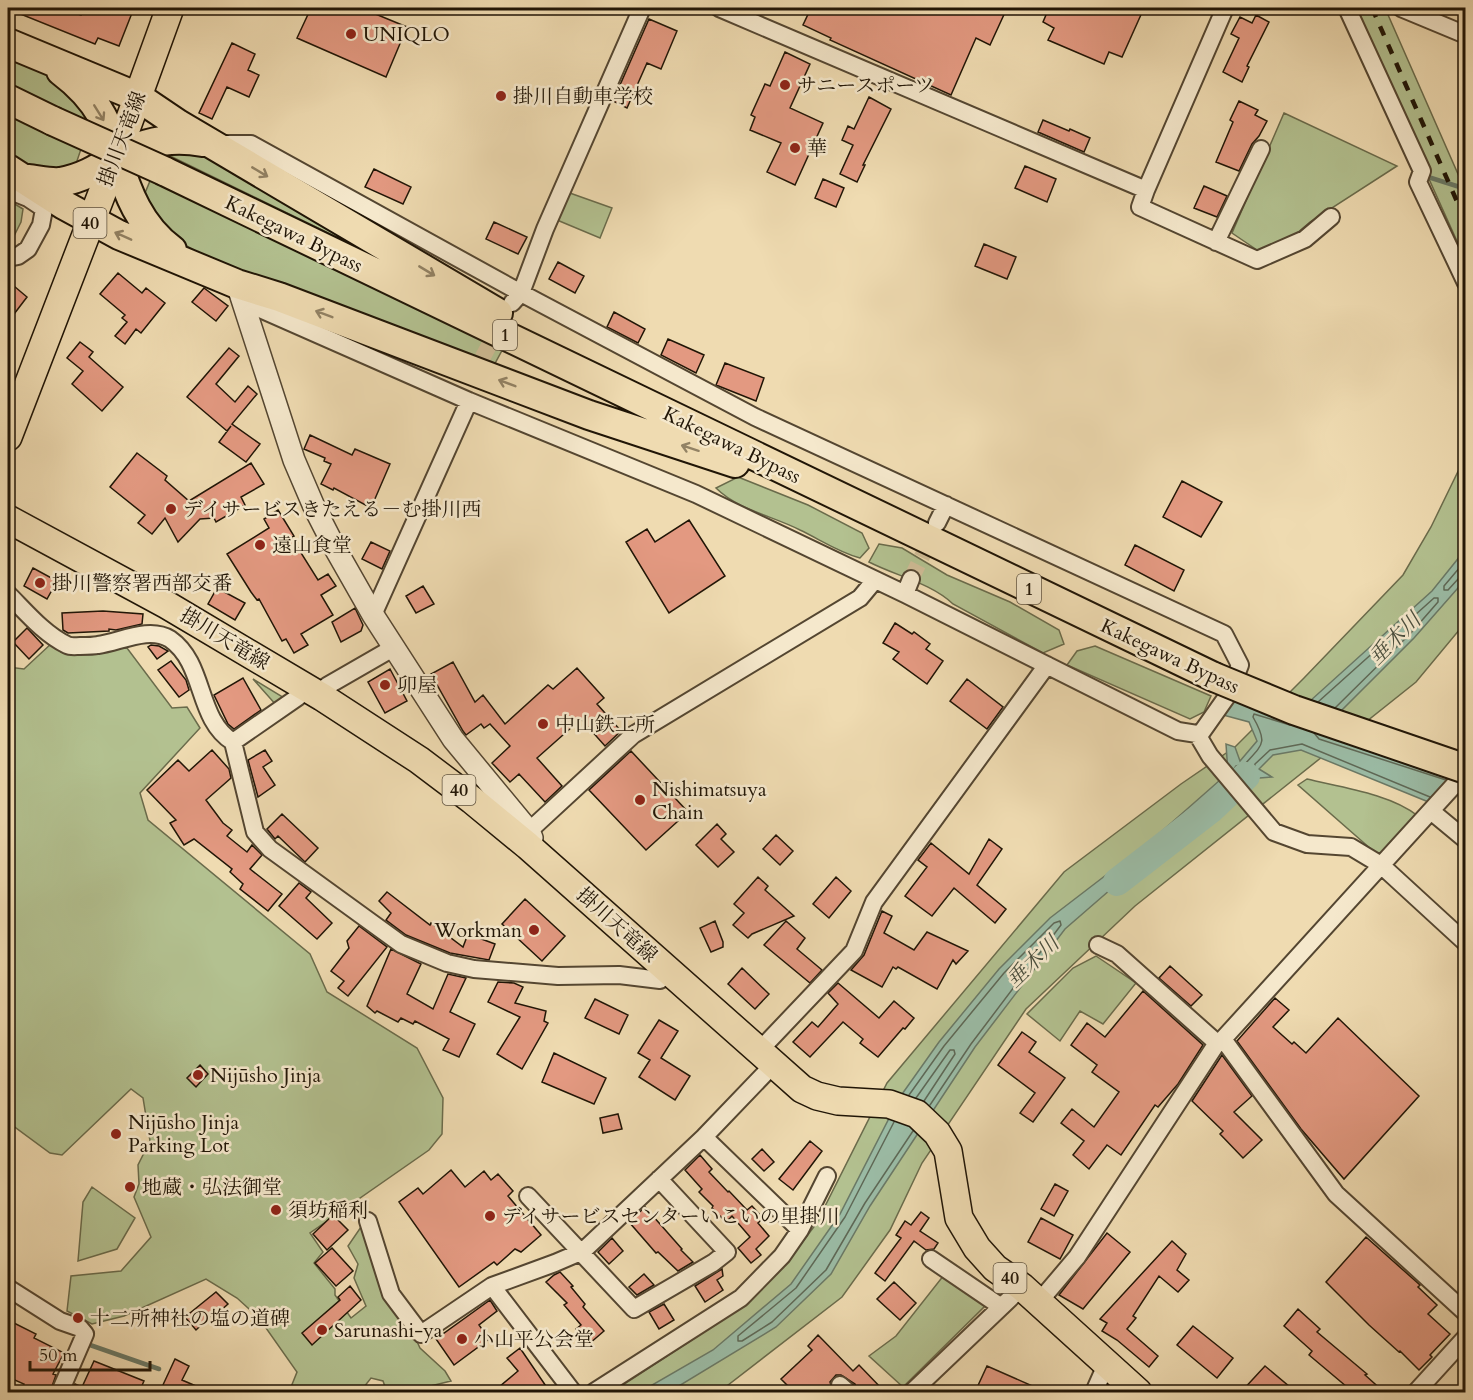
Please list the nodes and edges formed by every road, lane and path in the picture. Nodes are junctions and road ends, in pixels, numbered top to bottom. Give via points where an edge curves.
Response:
1 (170, 8) edge
2 (642, 8) edge
3 (719, 8) edge
4 (1225, 8) edge
5 (1347, 8) edge
6 (1401, 8) edge
7 (8, 35) edge
8 (1466, 36) edge
9 (8, 44) edge
10 (40, 56) junction
11 (138, 97) junction
12 (8, 99) edge
13 (213, 144) junction
14 (1261, 149) dead end
15 (116, 157) junction
16 (14, 179) edge
17 (1146, 190) junction
18 (50, 204) junction
19 (1331, 217) dead end
20 (91, 220) junction
21 (1216, 242) junction
22 (8, 258) edge
23 (196, 266) junction
24 (1466, 284) edge
25 (239, 292) junction
26 (516, 298) junction
27 (469, 382) tunnel mouth
28 (466, 399) junction
29 (8, 437) edge
30 (845, 500) junction
31 (946, 505) junction
32 (8, 519) edge
33 (938, 524) tunnel mouth
34 (875, 580) junction
35 (8, 594) edge
36 (373, 615) junction
37 (393, 648) junction
38 (1047, 665) junction
39 (314, 692) junction
40 (1199, 736) junction
41 (233, 742) junction
42 (1466, 771) edge
43 (1431, 811) junction
44 (528, 839) junction
45 (1466, 840) edge
46 (1381, 865) junction
47 (1466, 943) edge
48 (1098, 945) dead end
49 (668, 970) junction
50 (1220, 1041) junction
51 (766, 1058) junction
52 (704, 1137) junction
53 (827, 1176) dead end
54 (660, 1179) junction
55 (528, 1196) dead end
56 (368, 1221) dead end
57 (800, 1230) junction
58 (579, 1252) junction
59 (930, 1259) dead end
60 (492, 1286) junction
61 (8, 1288) edge
62 (1030, 1295) junction
63 (1000, 1306) junction
64 (1466, 1313) edge
65 (1466, 1337) edge
66 (1106, 1365) junction
67 (60, 1392) edge
68 (573, 1392) edge
69 (594, 1392) edge
70 (912, 1392) edge
71 (1094, 1392) edge
72 (1138, 1392) edge
73 (1416, 1392) edge

1 - 11 main road, 掛川天竜線 / 40
2 - 26 street
3 - 17 street
4 - 17 street
5 - 24 street via 1422,171 1418,182
6 - 8 street
7 - 10 street
9 - 10 highway
10 - 11 highway
10 -> 15 highway via 75,82 93,104 108,128
11 - 13 highway
11 - 15 main road, 掛川天竜線 / 40
12 - 30 highway, Kakegawa Bypass / 1, bridge
13 - 15 highway via 183,138 157,141
13 - 26 street via 251,144
13 -> 30 highway via 476,301 599,367 764,447
14 - 21 street
15 - 16 highway via 88,174 58,183
15 - 20 main road, 掛川天竜線 / 40
15 - 23 highway via 130,198 146,225 164,244
16 - 18 highway
17 - 21 street via 1140,207
18 - 20 highway
18 - 22 street via 28,249
19 - 21 street via 1305,239 1257,260
23 -> 20 highway
20 - 29 main road, 掛川天竜線 / 40
23 - 25 highway
25 - 28 street
30 -> 25 highway via 589,415 279,297
25 - 36 street via 294,460 315,509
26 - 31 street via 755,417
27 - 28 street
28 - 34 street via 696,494
28 - 36 street
30 - 42 highway, Kakegawa Bypass / 1, bridge via 1214,677
31 - 33 street
31 - 40 street via 1224,634 1240,665 1228,695
32 - 39 main road, 掛川天竜線 / 40 via 167,605
34 - 38 street via 908,587
34 - 44 street via 860,598 633,735
35 - 41 street via 49,633 69,646 98,645 147,634 170,640 180,647 197,677 216,728
36 - 37 street
37 - 39 street
37 - 44 street via 453,739
38 - 40 street via 1178,731
38 - 51 street via 874,902 854,951
39 - 41 street via 298,697
39 - 44 main road, 掛川天竜線 / 40 via 419,760
40 - 46 street via 1210,756 1274,832 1307,843 1351,847
41 - 49 street via 255,832 270,849 401,944 447,963 474,969 660,980
42 - 43 street
43 - 45 street
43 - 46 street
44 - 49 main road, 掛川天竜線 / 40
46 - 47 street
46 - 50 street
48 - 50 street via 1117,954
49 - 51 main road, 掛川天竜線 / 40
50 - 62 street via 1077,1257
50 - 64 street via 1336,1194
51 - 52 street
51 - 62 main road, 掛川天竜線 / 40 via 802,1089 817,1096 889,1104 917,1114 935,1130 948,1151 959,1218 995,1268
52 - 54 street
52 - 57 street
53 - 57 street
54 - 58 street
54 - 58 street via 726,1252 634,1309
55 - 58 street
56 - 60 street via 391,1294 421,1334
57 - 69 street via 782,1256 741,1298
58 - 60 street
59 - 63 street
60 - 68 street
61 - 67 street via 85,1334
62 - 63 street
62 - 66 main road, 掛川天竜線 / 40
63 - 70 street
65 - 73 street
66 - 71 street
66 - 72 main road, 掛川天竜線 / 40

